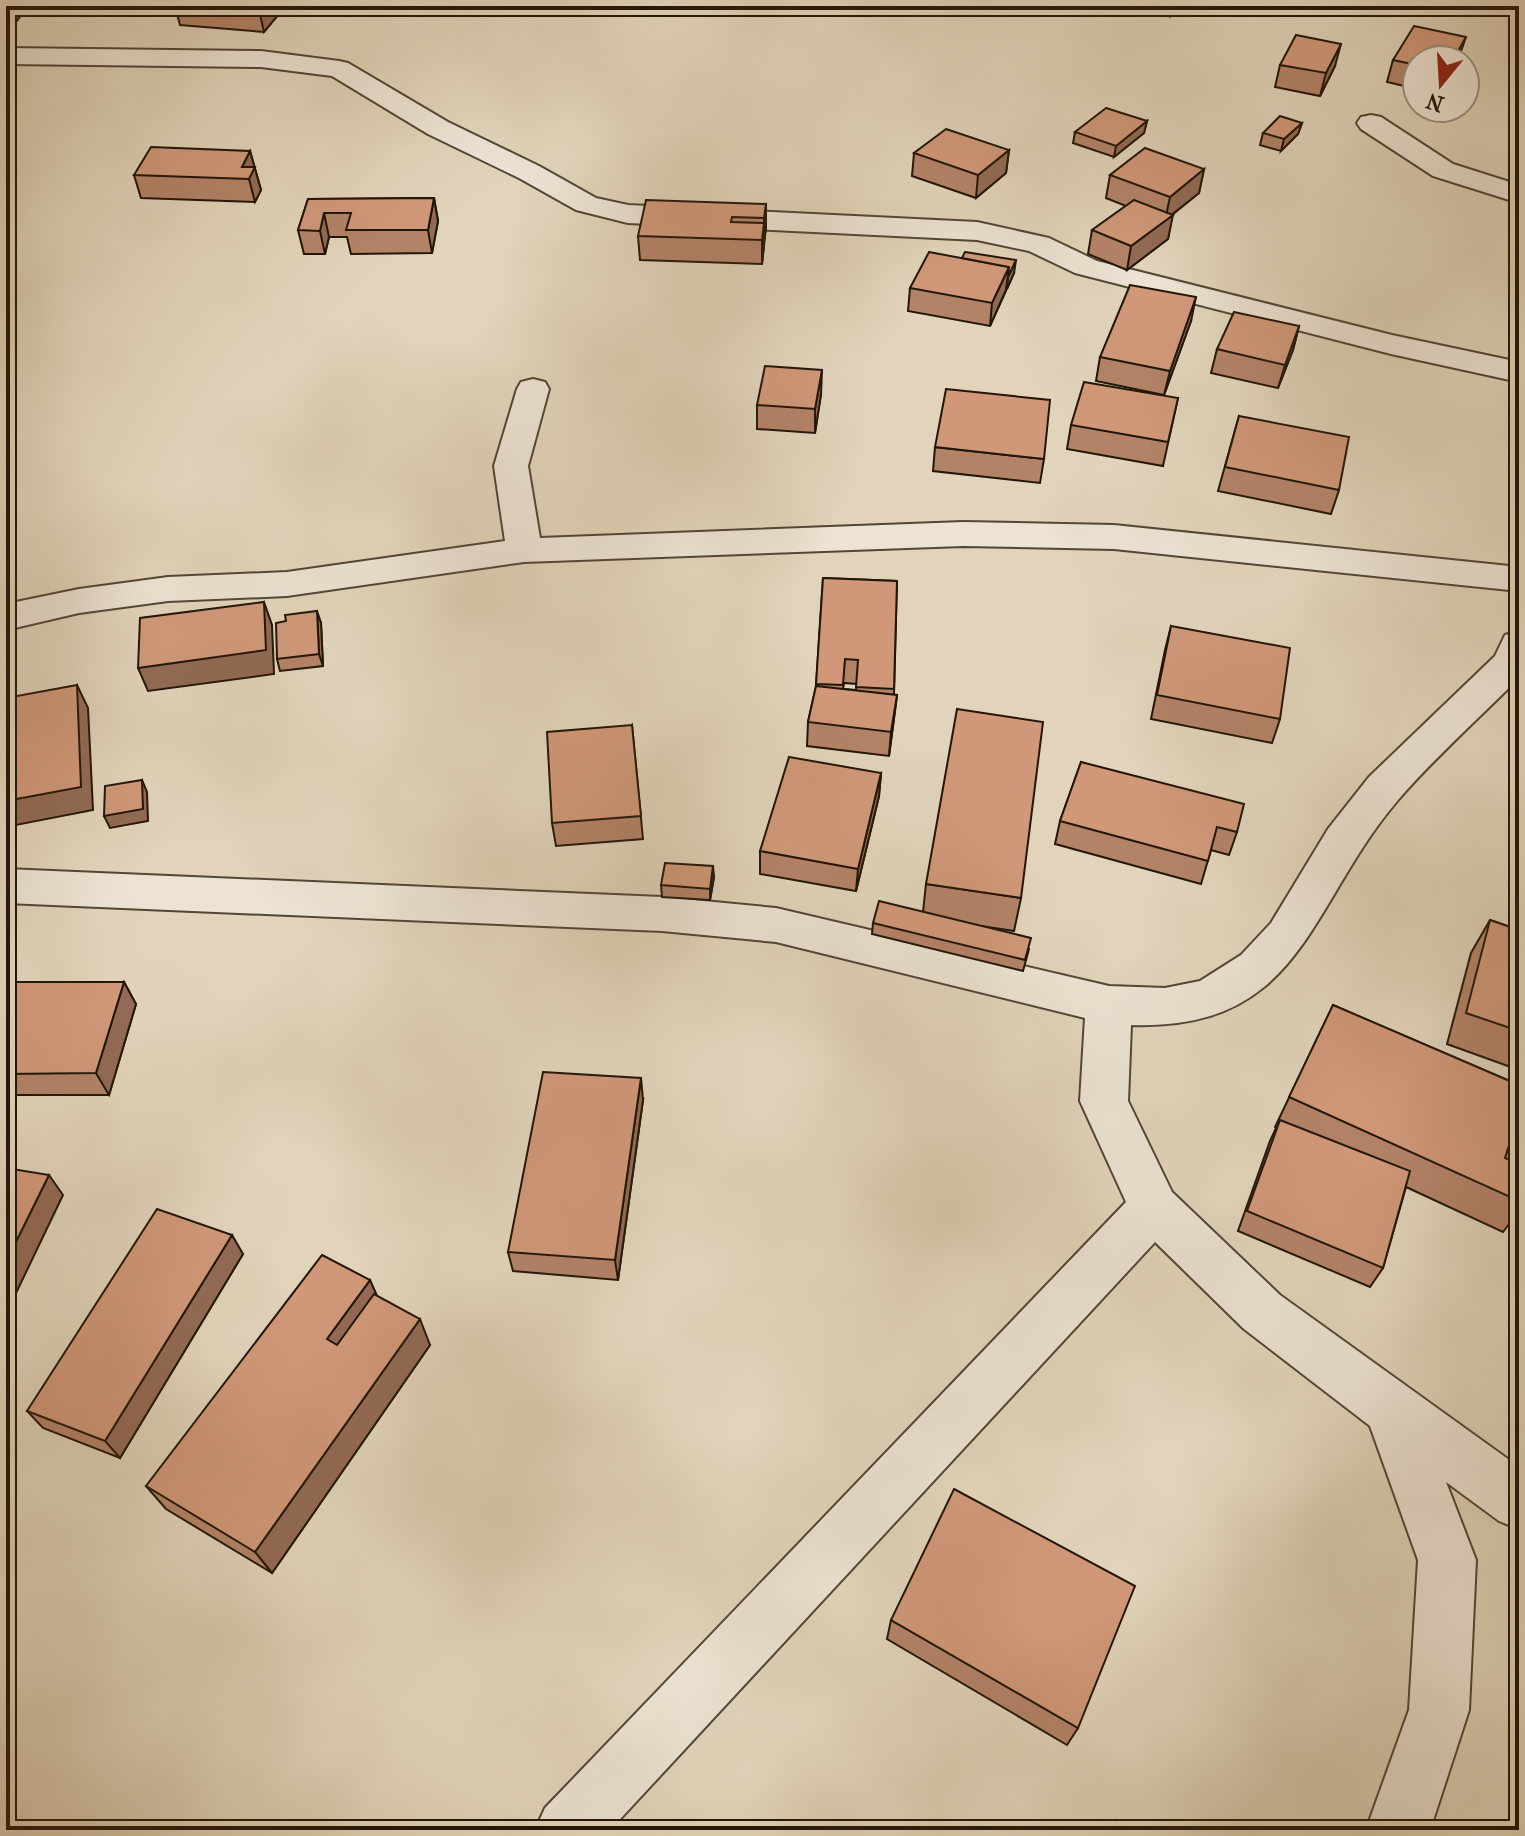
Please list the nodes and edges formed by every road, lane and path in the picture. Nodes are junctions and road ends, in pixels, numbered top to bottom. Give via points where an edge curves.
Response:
1 (6, 56) edge
2 (1371, 123) dead end
3 (1519, 194) edge
4 (1519, 372) edge
5 (533, 389) dead end
6 (524, 550) junction
7 (1519, 579) edge
8 (6, 617) edge
9 (1519, 644) edge
10 (6, 886) edge
11 (1109, 1005) junction
12 (1154, 1208) junction
13 (1391, 1409) junction
14 (1519, 1501) edge
15 (567, 1830) edge
16 (1398, 1830) edge

1 - 4 street via 261,59 339,69 438,128 586,204 628,214 977,231 1038,244 1086,267
2 - 3 street via 1443,170
5 - 6 street via 511,466
6 - 7 street via 963,534 1114,537
6 - 8 street via 287,584 168,589
9 - 11 street via 1512,662 1384,788 1343,840 1287,935 1257,968 1211,998 1165,1007
10 - 11 street via 646,913 776,925
11 - 12 street via 1104,1101
12 - 13 street via 1262,1312
12 - 15 street
13 - 14 street
13 - 16 street via 1447,1560 1439,1710

